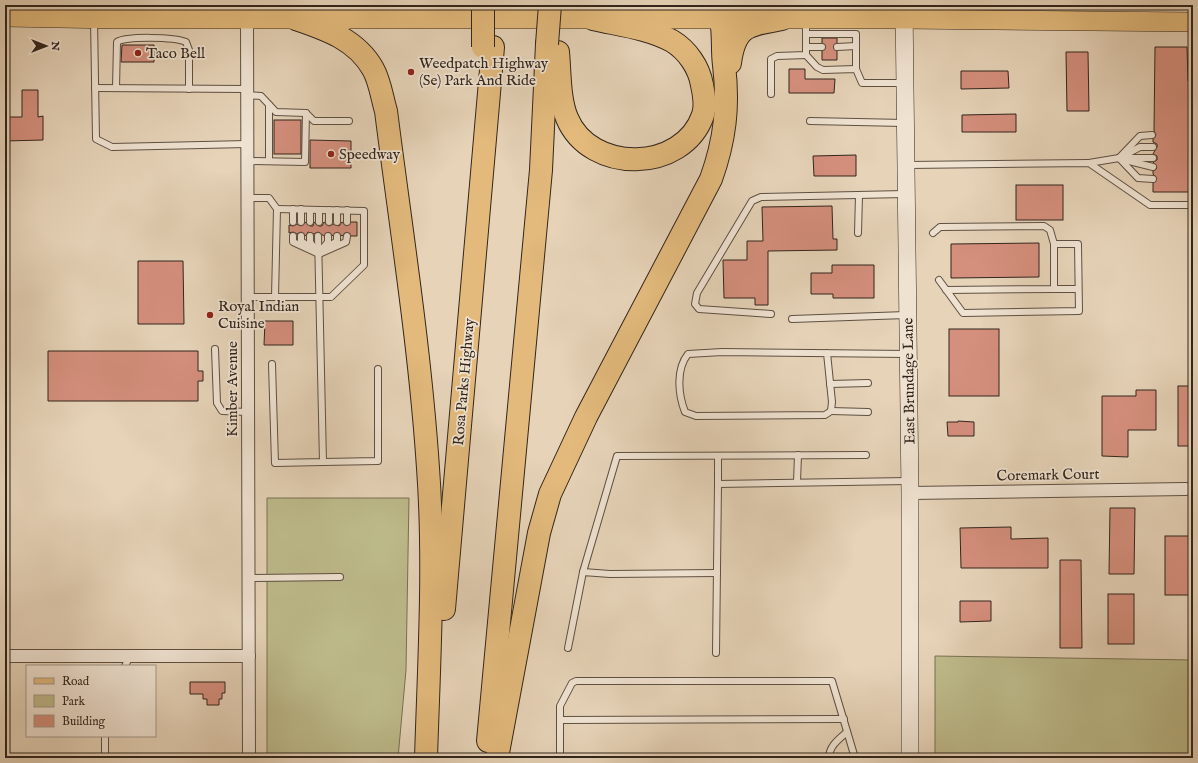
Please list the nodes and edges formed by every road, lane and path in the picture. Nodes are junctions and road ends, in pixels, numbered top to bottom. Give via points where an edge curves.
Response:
1 (326, 5) edge
2 (483, 5) edge
3 (496, 5) edge
4 (550, 5) edge
5 (554, 5) edge
6 (715, 12) edge
7 (904, 12) edge
8 (5, 17) edge
9 (94, 18) junction
10 (247, 19) junction
11 (296, 19) junction
12 (344, 19) junction
13 (593, 19) junction
14 (782, 19) junction
15 (1193, 22) edge
16 (806, 27) junction
17 (856, 27) junction
18 (552, 44) junction
19 (856, 46) junction
20 (488, 47) junction
21 (806, 47) junction
22 (822, 47) dead end
23 (837, 47) dead end
24 (806, 55) junction
25 (856, 69) junction
26 (727, 76) junction
27 (905, 83) junction
28 (95, 88) junction
29 (116, 88) junction
30 (189, 89) junction
31 (247, 92) junction
32 (771, 94) dead end
33 (269, 106) junction
34 (276, 112) junction
35 (288, 112) junction
36 (302, 112) junction
37 (276, 120) dead end
38 (288, 120) dead end
39 (299, 120) dead end
40 (349, 122) dead end
41 (810, 122) dead end
42 (906, 123) junction
43 (1152, 135) dead end
44 (247, 144) junction
45 (1153, 147) dead end
46 (276, 154) dead end
47 (287, 154) dead end
48 (299, 154) dead end
49 (1119, 158) junction
50 (1153, 158) dead end
51 (247, 161) junction
52 (269, 161) junction
53 (276, 161) junction
54 (287, 161) junction
55 (299, 162) junction
56 (1089, 163) junction
57 (906, 165) junction
58 (1153, 167) dead end
59 (1153, 178) dead end
60 (906, 194) junction
61 (859, 195) junction
62 (248, 198) junction
63 (1193, 206) edge
64 (277, 209) junction
65 (293, 209) junction
66 (301, 209) junction
67 (310, 210) junction
68 (319, 210) junction
69 (329, 210) junction
70 (337, 210) junction
71 (347, 210) junction
72 (293, 222) dead end
73 (301, 222) dead end
74 (310, 222) dead end
75 (319, 222) dead end
76 (329, 222) dead end
77 (336, 222) dead end
78 (347, 222) dead end
79 (858, 233) dead end
80 (933, 233) dead end
81 (293, 236) dead end
82 (301, 236) dead end
83 (310, 236) dead end
84 (318, 236) dead end
85 (328, 236) dead end
86 (336, 236) dead end
87 (347, 236) dead end
88 (1054, 244) junction
89 (319, 254) junction
90 (939, 280) dead end
91 (1054, 288) junction
92 (1078, 289) junction
93 (946, 290) junction
94 (248, 297) junction
95 (275, 297) junction
96 (320, 297) junction
97 (771, 314) dead end
98 (908, 315) junction
99 (792, 319) dead end
100 (215, 349) dead end
101 (827, 353) junction
102 (908, 354) junction
103 (272, 364) dead end
104 (378, 369) dead end
105 (868, 383) dead end
106 (830, 384) junction
107 (831, 411) junction
108 (248, 412) junction
109 (868, 412) dead end
110 (866, 454) dead end
111 (798, 455) junction
112 (718, 456) junction
113 (323, 462) junction
114 (797, 482) junction
115 (718, 484) junction
116 (910, 487) junction
117 (1186, 489) dead end
118 (583, 572) junction
119 (717, 573) junction
120 (340, 577) dead end
121 (249, 578) junction
122 (568, 648) dead end
123 (716, 652) dead end
124 (5, 656) edge
125 (249, 656) junction
126 (127, 661) edge
127 (844, 719) junction
128 (560, 720) junction
129 (847, 732) junction
130 (105, 737) edge
131 (105, 758) edge
132 (249, 758) edge
133 (426, 758) edge
134 (430, 758) edge
135 (486, 758) edge
136 (497, 758) edge
137 (560, 758) edge
138 (789, 758) edge
139 (829, 758) edge
140 (855, 758) edge
141 (910, 758) edge

1 - 12 highway
2 - 20 highway, bridge
3 - 20 highway, Rosa Parks Highway
4 - 18 highway, bridge
5 - 18 highway
6 - 13 main road
6 - 14 main road
6 - 26 highway
7 - 15 main road
7 - 17 main road
7 - 27 main road, East Brundage Lane
8 - 9 main road
9 - 10 main road
9 - 28 lane
10 - 11 main road
10 - 31 street, Kimber Avenue
11 - 12 main road
11 - 133 highway via 336,34 359,50 374,70 386,111 422,400 428,469 431,594
12 - 13 main road
13 - 18 highway via 661,36 679,46 692,60 701,79 703,115 686,139 675,148 661,155 633,160 606,155 582,140 567,119
14 - 16 main road
14 - 26 highway via 748,26 741,32 736,40
16 - 17 main road
16 - 21 lane
17 - 19 lane
18 - 135 highway
19 - 23 lane
19 - 25 lane
20 - 134 highway, Rosa Parks Highway via 483,172
21 - 22 lane
21 - 24 lane
24 - 25 lane via 823,70
24 - 32 lane via 776,56 771,59
25 - 27 lane via 862,83
26 - 136 highway via 725,125 720,153 711,179 586,417 550,494 539,533
27 - 42 main road, East Brundage Lane
28 - 29 lane
28 - 44 lane via 96,139 112,147
29 - 30 lane
29 - 30 lane via 117,42 125,39 176,39 186,42
30 - 31 lane
31 - 33 lane via 261,96
31 - 44 street, Kimber Avenue
33 - 34 lane
33 - 52 lane
34 - 35 lane
34 - 37 lane
35 - 36 lane
35 - 38 lane
36 - 39 lane
36 - 40 lane via 314,121
36 - 55 lane via 305,162
41 - 42 lane
42 - 57 main road, East Brundage Lane
43 - 49 lane via 1140,136
44 - 51 street, Kimber Avenue
45 - 49 lane via 1140,147
46 - 53 lane
47 - 54 lane
48 - 55 lane
49 - 50 lane
49 - 56 lane
49 - 58 lane
49 - 59 lane via 1138,178
51 - 52 lane
51 - 62 street, Kimber Avenue
52 - 53 lane
53 - 54 lane
54 - 55 lane
56 - 57 lane
56 - 63 lane via 1150,205
57 - 60 main road, East Brundage Lane
60 - 61 lane
60 - 98 main road, East Brundage Lane
61 - 79 lane
61 - 97 lane via 761,197 752,201 697,293 695,304 699,309
62 - 64 lane via 269,198
62 - 94 street, Kimber Avenue
64 - 65 lane
64 - 95 lane
65 - 66 lane
65 - 72 lane
66 - 67 lane
66 - 73 lane
67 - 68 lane
67 - 74 lane
68 - 69 lane
68 - 75 lane
69 - 70 lane
69 - 76 lane
70 - 71 lane
70 - 77 lane
71 - 78 lane
71 - 96 lane via 364,210 364,265 331,297
80 - 88 lane via 940,227 1044,226 1050,230
81 - 89 lane via 293,242
82 - 89 lane via 301,241
83 - 89 lane via 310,242
84 - 89 lane
85 - 89 lane via 328,242
86 - 89 lane via 336,241
87 - 89 lane via 346,242
88 - 91 lane
88 - 92 lane via 1078,244
89 - 96 lane
90 - 93 lane
91 - 92 lane
91 - 93 lane
92 - 93 lane via 1079,311 963,313
94 - 95 lane
94 - 108 street, Kimber Avenue
95 - 96 lane
96 - 113 lane
98 - 99 lane
98 - 102 main road, East Brundage Lane
100 - 108 lane via 217,403 222,411
101 - 102 lane
101 - 106 lane
101 - 107 lane via 688,354 681,362 679,398 685,412 696,416 825,415
102 - 116 main road, East Brundage Lane
103 - 113 lane via 275,463
104 - 113 lane via 378,461
105 - 106 lane
106 - 107 lane
107 - 109 lane
108 - 121 street, Kimber Avenue
110 - 111 lane
111 - 112 lane
111 - 114 lane
112 - 115 lane
112 - 118 lane via 617,456
114 - 115 lane
114 - 116 lane
115 - 119 lane
116 - 117 street, Coremark Court
116 - 141 main road, East Brundage Lane
118 - 119 lane
118 - 122 lane
119 - 123 lane
120 - 121 lane
121 - 125 street, Kimber Avenue
124 - 126 street
125 - 126 street
125 - 132 street, Kimber Avenue
127 - 128 lane
127 - 128 lane via 832,681 576,681 572,683 560,706
127 - 129 lane
128 - 137 lane
129 - 139 lane via 836,740
129 - 140 lane
130 - 131 lane
138 - 139 lane
140 - 141 lane

